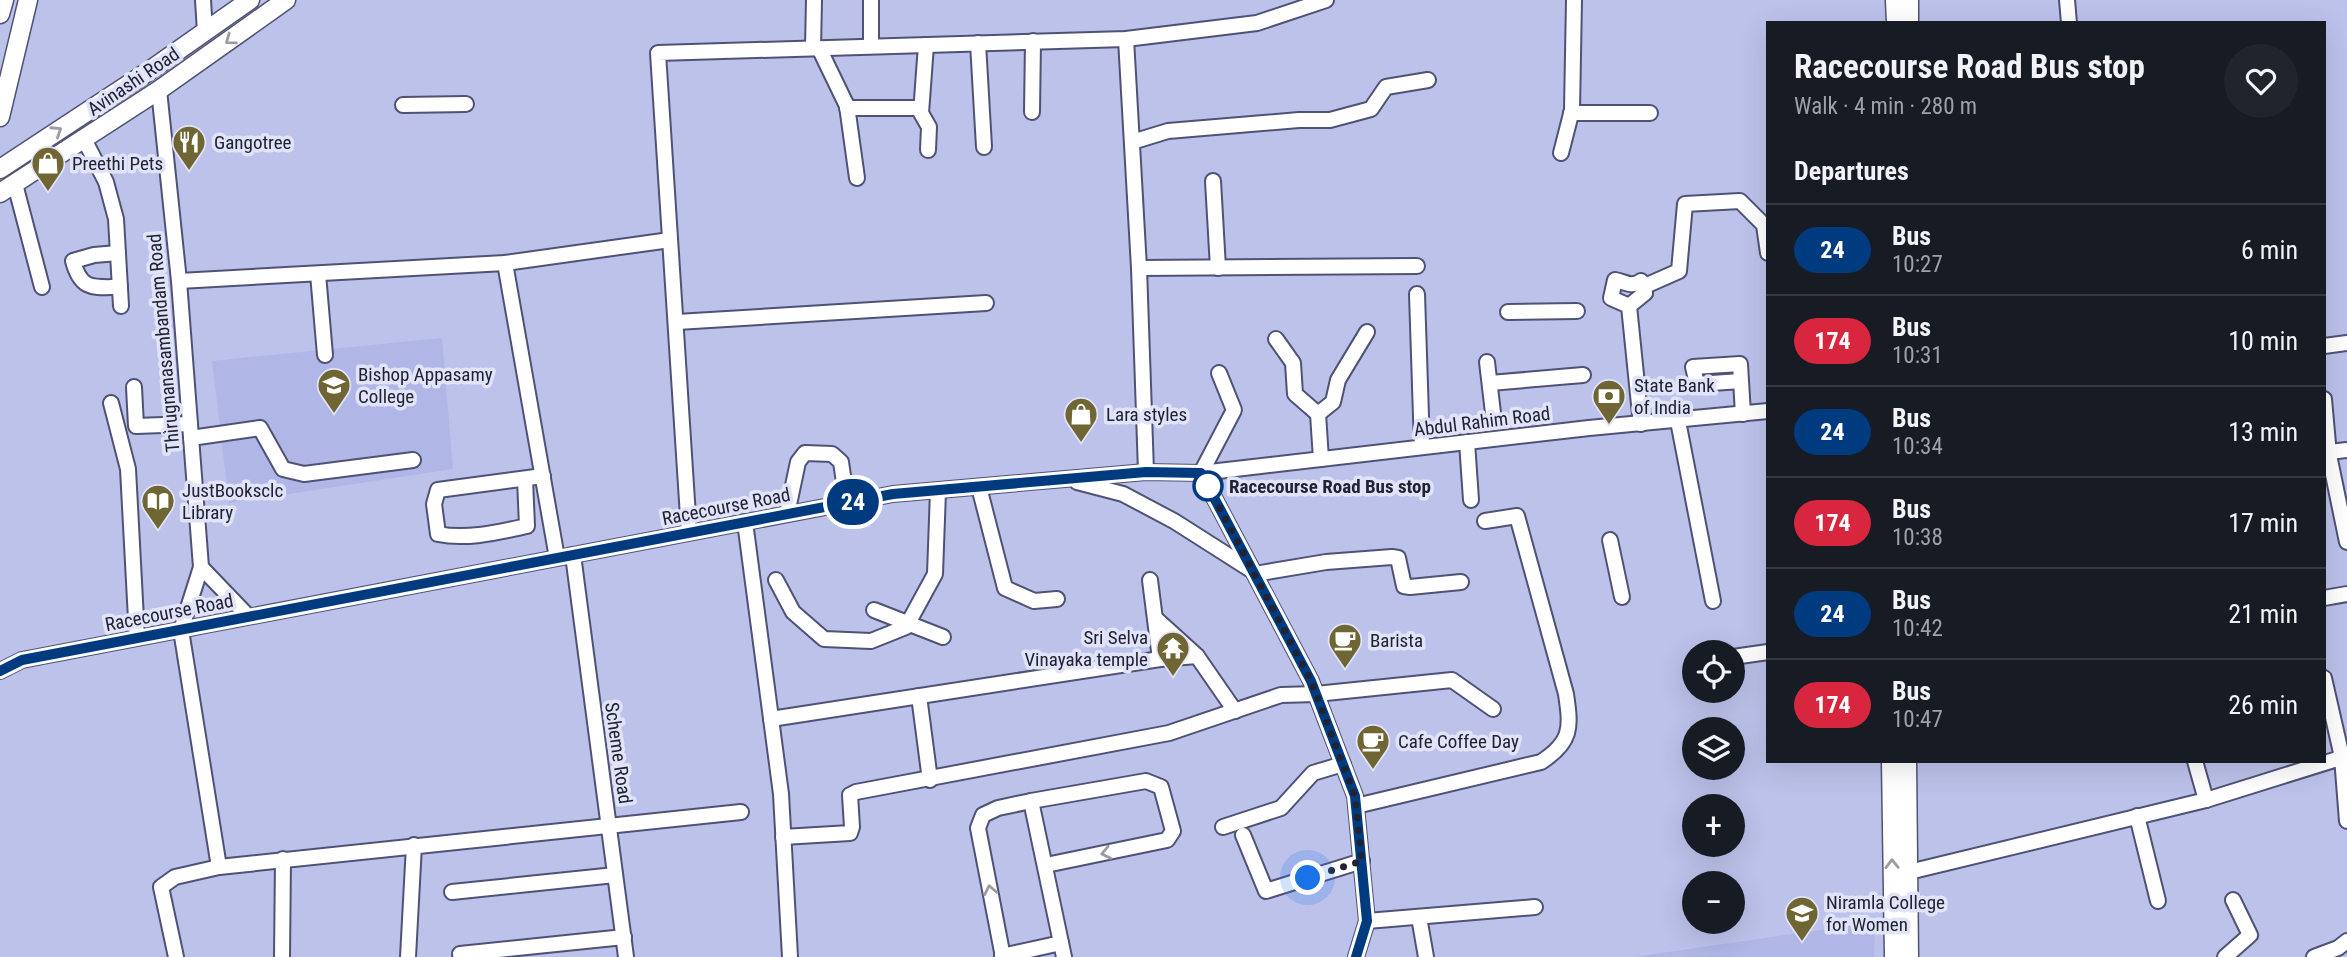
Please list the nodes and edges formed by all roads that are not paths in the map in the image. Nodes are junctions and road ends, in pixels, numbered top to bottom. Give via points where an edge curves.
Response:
1 (4, 0) edge
2 (28, 0) edge
3 (203, 0) edge
4 (250, 0) edge
5 (286, 0) edge
6 (814, 0) edge
7 (871, 0) edge
8 (1326, 0) edge
9 (1574, 0) edge
10 (1895, 0) edge
11 (1909, 0) edge
12 (2067, 0) edge
13 (0, 14) edge
14 (1896, 21) edge
15 (1909, 21) edge
16 (2069, 21) edge
17 (205, 32) junction
18 (1126, 39) junction
19 (1033, 41) junction
20 (978, 43) junction
21 (926, 45) junction
22 (871, 46) junction
23 (816, 48) junction
24 (1428, 80) dead end
25 (159, 90) junction
26 (466, 104) dead end
27 (403, 105) dead end
28 (847, 107) junction
29 (921, 108) junction
30 (1032, 112) dead end
31 (1571, 113) junction
32 (1650, 113) dead end
33 (0, 117) edge
34 (84, 139) junction
35 (1132, 142) junction
36 (984, 148) dead end
37 (928, 150) dead end
38 (1561, 153) dead end
39 (0, 169) edge
40 (857, 177) dead end
41 (1213, 181) dead end
42 (7, 189) edge
43 (670, 240) junction
44 (1766, 240) edge
45 (118, 253) junction
46 (505, 263) junction
47 (1417, 266) dead end
48 (1139, 268) junction
49 (1218, 268) junction
50 (317, 274) junction
51 (179, 281) junction
52 (1645, 286) junction
53 (42, 287) dead end
54 (120, 288) junction
55 (1417, 294) dead end
56 (986, 303) dead end
57 (121, 306) dead end
58 (1629, 306) junction
59 (1577, 310) dead end
60 (1508, 312) dead end
61 (677, 322) junction
62 (1367, 332) dead end
63 (1276, 339) dead end
64 (2347, 343) edge
65 (2326, 346) edge
66 (325, 355) dead end
67 (1487, 362) dead end
68 (1219, 373) dead end
69 (1583, 375) dead end
70 (1741, 381) dead end
71 (1490, 383) junction
72 (134, 387) dead end
73 (111, 403) dead end
74 (1766, 411) edge
75 (1493, 413) dead end
76 (1318, 414) junction
77 (1743, 414) junction
78 (1678, 421) junction
79 (2326, 421) edge
80 (1641, 424) junction
81 (190, 431) junction
82 (1467, 442) junction
83 (1422, 447) junction
84 (2347, 450) edge
85 (2329, 452) junction
86 (1321, 459) junction
87 (413, 460) dead end
88 (1146, 472) junction
89 (1201, 473) junction
90 (542, 476) junction
91 (524, 479) junction
92 (1068, 480) junction
93 (979, 487) junction
94 (938, 491) junction
95 (2342, 497) edge
96 (1471, 500) dead end
97 (847, 503) junction
98 (787, 514) junction
99 (1485, 521) dead end
100 (745, 522) junction
101 (689, 532) junction
102 (1610, 540) dead end
103 (2347, 542) edge
104 (573, 555) junction
105 (557, 558) junction
106 (201, 567) junction
107 (1254, 573) junction
108 (776, 580) dead end
109 (1150, 580) dead end
110 (1461, 582) dead end
111 (2347, 594) edge
112 (1622, 597) dead end
113 (2326, 598) edge
114 (1057, 599) dead end
115 (1713, 601) dead end
116 (874, 610) dead end
117 (248, 616) junction
118 (1155, 618) junction
119 (908, 624) junction
120 (181, 630) junction
121 (943, 637) dead end
122 (137, 638) junction
123 (1766, 652) edge
124 (1745, 655) edge
125 (1198, 656) junction
126 (1160, 659) junction
127 (0, 671) edge
128 (2326, 685) edge
129 (1316, 694) junction
130 (919, 696) junction
131 (1493, 709) dead end
132 (1236, 711) junction
133 (771, 719) junction
134 (2345, 756) edge
135 (2326, 762) edge
136 (1891, 763) edge
137 (1908, 763) edge
138 (2196, 763) edge
139 (2323, 763) edge
140 (1343, 764) junction
141 (930, 780) junction
142 (2206, 800) junction
143 (1031, 801) junction
144 (1356, 806) junction
145 (741, 812) dead end
146 (2137, 816) junction
147 (2347, 821) edge
148 (609, 824) junction
149 (1223, 827) dead end
150 (1243, 835) dead end
151 (783, 837) junction
152 (414, 845) junction
153 (283, 859) junction
154 (1362, 861) junction
155 (1045, 865) junction
156 (219, 867) junction
157 (1909, 872) junction
158 (615, 875) junction
159 (452, 892) dead end
160 (2233, 900) dead end
161 (2158, 901) dead end
162 (1535, 907) dead end
163 (1419, 917) junction
164 (1367, 921) junction
165 (624, 937) junction
166 (2347, 941) edge
167 (1062, 950) edge
168 (460, 954) dead end
169 (176, 957) edge
170 (282, 957) edge
171 (408, 957) edge
172 (626, 957) edge
173 (790, 957) edge
174 (1002, 957) edge
175 (1356, 957) edge
176 (1426, 957) edge
177 (1894, 957) edge
178 (1909, 957) edge
179 (2225, 957) edge
180 (2314, 957) edge

1 - 13 main road
2 - 33 main road
3 - 17 street
4 - 17 main road, Avinashi Road
5 -> 25 main road, Avinashi Road
6 - 23 street
7 - 22 street
8 - 18 street via 1257,23
9 - 31 street
10 - 14 main road
11 - 15 main road
12 - 16 street
39 -> 17 main road, Avinashi Road
18 - 19 street
18 - 35 street
19 - 20 street
19 - 30 street
20 - 21 street
20 - 36 street
21 - 22 street
21 - 29 street
22 - 23 street
23 - 28 street
23 - 43 street via 658,53
24 - 35 street via 1385,87 1370,109 1330,120 1168,131
25 - 34 main road, Avinashi Road
25 - 51 street, Thirugnanasambandam Road
26 - 27 street
28 - 29 street
28 - 40 street
29 - 37 street via 929,127
31 - 32 street
31 - 38 street
34 - 42 main road, Avinashi Road
34 - 45 street via 106,182 116,219
35 - 48 street
41 - 49 street
42 - 53 street
43 - 46 street
43 - 61 street
44 - 52 street via 1764,225 1740,201 1685,204 1679,271
45 - 54 street
45 - 54 street via 73,261 82,283
46 - 50 street
46 - 90 street
47 - 49 street
48 - 49 street
48 - 88 street
50 - 51 street
50 - 66 street
51 - 81 street, Thirugnanasambandam Road
52 - 58 street via 1645,293
52 - 58 street via 1641,281 1636,285 1615,280 1611,298
54 - 57 street
55 - 83 street
56 - 61 street
58 - 80 street
59 - 60 street
61 - 101 street
62 - 76 street via 1338,380 1333,401
63 - 76 street via 1293,363 1295,394
64 - 65 street
67 - 71 street
68 - 89 street via 1234,410
69 - 71 street
70 - 77 street
71 - 75 street
72 - 81 street via 136,426
73 - 122 street via 128,469
74 - 77 street, Abdul Rahim Road
76 - 86 street
77 - 78 street, Abdul Rahim Road
78 - 80 street, Abdul Rahim Road
78 - 115 street
79 - 85 street
80 - 82 street, Abdul Rahim Road
81 - 87 street via 260,428 283,469 304,474
81 - 106 street, Thirugnanasambandam Road
82 - 83 street, Abdul Rahim Road
82 - 96 street
83 - 86 street, Abdul Rahim Road
84 - 85 street
85 - 95 street
86 - 89 street, Abdul Rahim Road
88 - 89 street, Racecourse Road
88 - 92 street, Racecourse Road
89 - 107 street
90 - 91 street
90 - 105 street
91 - 91 street via 438,490 434,503 438,534 495,533 527,526
92 - 93 street, Racecourse Road
92 - 107 street via 1123,494
93 - 94 street, Racecourse Road
93 - 114 street via 1005,588 1034,601
94 - 97 street, Racecourse Road
94 - 119 street via 935,574
95 - 103 street
97 - 98 street, Racecourse Road
97 - 98 street via 841,462 832,454 805,453 798,462
98 - 100 street, Racecourse Road
99 - 144 street via 1517,516 1566,694 1570,724 1566,739 1541,762
100 - 101 street, Racecourse Road
100 - 133 street
101 - 104 street, Racecourse Road
102 - 112 street
104 - 105 street, Racecourse Road
104 - 148 street, Scheme Road
105 - 117 street, Racecourse Road
106 - 117 street
106 - 120 street
107 - 110 street via 1392,557 1398,558 1404,586
107 - 129 street
108 - 119 street via 793,612 824,639 871,641
109 - 118 street
111 - 113 street
116 - 119 street
117 - 120 street, Racecourse Road
118 - 125 street
118 - 126 street
119 - 121 street
120 - 122 street, Racecourse Road
120 - 156 street
122 - 127 street, Racecourse Road via 22,660
123 - 124 street
125 - 126 street
125 - 132 street
126 - 130 street
128 - 134 street
129 - 131 street via 1452,680
129 - 132 street via 1281,695
129 - 140 street
130 - 133 street
130 - 141 street
132 - 141 street via 1169,733
133 - 151 street
134 - 135 street
134 - 147 street
177 -> 136 main road
137 - 157 main road
138 - 142 street
139 - 142 street
140 - 144 street
140 - 149 street via 1313,773 1281,808
141 - 151 street via 850,795 850,833
142 - 146 street
143 - 155 street
143 -> 155 street via 1146,781 1161,787 1173,831 1167,840
174 -> 143 street via 978,828 983,815
144 - 154 street
145 - 148 street
146 - 157 street
146 - 161 street
148 - 152 street
148 - 158 street, Scheme Road
150 - 154 street via 1266,891
151 - 173 street
152 - 153 street
152 - 171 street
153 - 156 street
153 - 170 street
154 - 164 street
155 - 167 street
156 - 169 street via 175,877 161,887
157 - 178 main road
158 - 159 street
158 - 165 street, Scheme Road
160 - 179 street via 2249,935
162 - 163 street
163 - 164 street
163 - 176 street
164 - 175 street
165 - 168 street
165 - 172 street, Scheme Road
166 - 180 street
167 - 174 street

